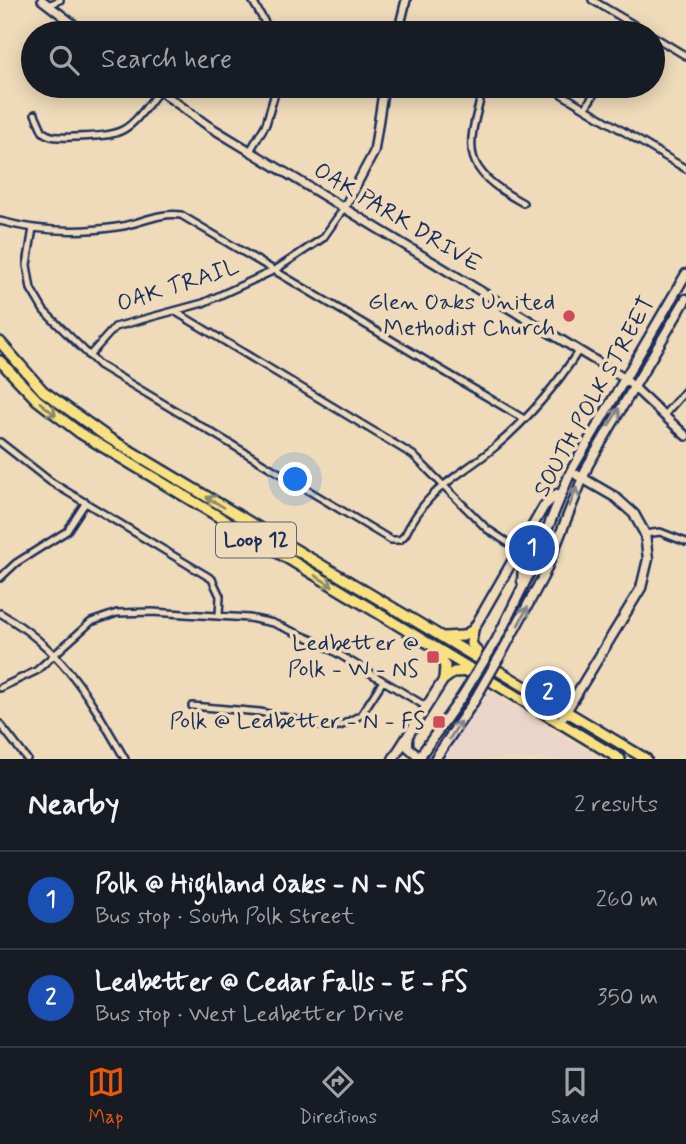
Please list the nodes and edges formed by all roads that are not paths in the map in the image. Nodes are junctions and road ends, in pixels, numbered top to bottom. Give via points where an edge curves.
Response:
1 (61, 0) edge
2 (251, 0) edge
3 (406, 0) edge
4 (592, 0) edge
5 (45, 2) edge
6 (70, 21) edge
7 (264, 21) edge
8 (402, 21) edge
9 (628, 21) edge
10 (665, 43) edge
11 (686, 56) edge
12 (150, 98) edge
13 (171, 98) edge
14 (274, 98) edge
15 (382, 98) edge
16 (481, 98) edge
17 (570, 98) edge
18 (591, 98) edge
19 (586, 107) junction
20 (36, 114) dead end
21 (250, 151) junction
22 (686, 169) edge
23 (523, 204) dead end
24 (344, 208) junction
25 (0, 220) edge
26 (33, 228) junction
27 (275, 270) junction
28 (686, 274) edge
29 (686, 299) edge
30 (176, 312) junction
31 (664, 312) junction
32 (675, 318) junction
33 (0, 342) edge
34 (579, 350) junction
35 (89, 356) junction
36 (0, 361) edge
37 (624, 378) junction
38 (634, 384) junction
39 (686, 390) edge
40 (665, 414) junction
41 (524, 419) junction
42 (686, 436) edge
43 (107, 437) junction
44 (0, 442) edge
45 (102, 447) junction
46 (571, 471) junction
47 (582, 477) junction
48 (444, 484) junction
49 (561, 489) junction
50 (86, 502) junction
51 (645, 534) junction
52 (686, 542) edge
53 (519, 550) junction
54 (535, 558) junction
55 (548, 563) junction
56 (0, 578) edge
57 (520, 591) junction
58 (371, 595) junction
59 (364, 606) junction
60 (0, 613) edge
61 (219, 616) junction
62 (473, 630) junction
63 (442, 637) junction
64 (435, 648) junction
65 (55, 653) junction
66 (490, 666) junction
67 (473, 671) junction
68 (444, 679) junction
69 (383, 681) junction
70 (0, 688) edge
71 (192, 706) dead end
72 (427, 707) junction
73 (566, 711) junction
74 (559, 723) junction
75 (0, 724) edge
76 (408, 738) junction
77 (419, 758) edge
78 (27, 759) edge
79 (125, 759) edge
80 (393, 759) edge
81 (435, 759) edge
82 (620, 759) edge
83 (646, 759) edge

1 - 5 street
2 - 7 street
3 - 8 street
4 - 9 street
5 - 6 street
10 - 11 street
12 - 20 street via 135,122 114,136 53,138 43,132
13 - 21 street, OAK PARK DRIVE
14 - 21 street
15 - 24 street, OAK TRAIL via 374,152
16 - 23 street via 471,134 471,155 486,177
17 - 19 street
18 - 19 street
19 - 22 street
21 - 24 street, OAK PARK DRIVE
24 - 27 street, OAK TRAIL via 323,238
24 - 34 street, OAK PARK DRIVE
25 - 26 street
26 - 27 street via 107,228 173,214
26 - 35 street via 27,265 31,289 44,311
27 - 30 street, OAK TRAIL via 242,288
27 - 41 street
28 - 31 main road, SOUTH POLK STREET
29 - 32 main road, SOUTH POLK STREET
30 - 35 street, OAK TRAIL via 115,327
30 - 48 street via 399,446
31 - 32 main road
31 - 37 main road, SOUTH POLK STREET
32 - 38 main road, SOUTH POLK STREET
33 - 43 main road, Loop 12 via 43,391
34 - 37 street, OAK PARK DRIVE
34 - 41 street
35 - 48 street via 117,378 391,540 400,540 423,502
36 -> 45 main road, Loop 12 via 37,400
37 - 38 street, OAK PARK DRIVE
37 - 46 main road, SOUTH POLK STREET
38 - 40 street, OAK PARK DRIVE
47 -> 38 main road, SOUTH POLK STREET
39 - 40 street
40 - 42 street, OAK PARK DRIVE
41 - 48 street
43 - 45 main road
58 -> 43 main road, Loop 12
44 - 50 street via 51,482
45 -> 59 main road, Loop 12
46 - 47 main road
46 - 49 main road, SOUTH POLK STREET
47 - 51 main road via 625,505
55 -> 47 main road, SOUTH POLK STREET
48 - 53 street via 475,519
49 - 53 main road via 544,506
49 - 54 main road, SOUTH POLK STREET
50 - 56 street via 67,531
50 - 61 street via 212,579 220,596
51 - 52 street via 660,532
51 - 73 main road via 648,559 640,588
53 - 54 street
53 - 57 main road
53 - 62 main road
54 - 55 street
54 - 57 main road, SOUTH POLK STREET
81 -> 55 main road, SOUTH POLK STREET, bridge via 474,701
57 - 77 main road, SOUTH POLK STREET, bridge via 496,641
58 - 59 main road
58 - 63 main road, Loop 12
59 - 64 main road, Loop 12
60 - 65 street
61 - 65 street via 117,613 91,622
61 - 69 street via 249,618 299,632
62 - 63 main road via 463,636
62 - 66 main road via 473,648
63 - 66 main road, Loop 12
64 - 67 main road, Loop 12
64 - 68 main road via 445,666
65 - 70 street via 36,671
65 - 79 street via 84,689
66 - 73 main road, Loop 12
67 - 68 main road via 454,671
67 - 74 main road, Loop 12
68 - 72 main road
69 - 71 street via 361,715 340,726
69 - 72 street
72 - 76 main road
73 - 74 main road
73 - 83 main road, Loop 12
74 - 82 main road, Loop 12
75 - 78 street
76 - 77 main road via 408,747
76 - 80 main road

